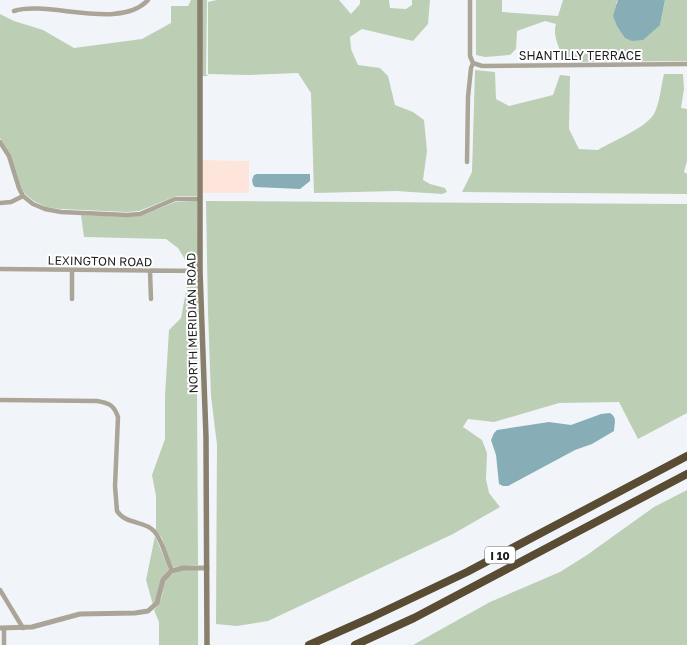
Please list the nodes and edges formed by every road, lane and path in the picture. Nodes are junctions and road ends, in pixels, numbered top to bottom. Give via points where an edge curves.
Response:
1 (148, 0) edge
2 (200, 0) edge
3 (470, 0) edge
4 (14, 11) dead end
5 (473, 63) junction
6 (687, 64) edge
7 (0, 142) edge
8 (467, 162) dead end
9 (23, 196) junction
10 (199, 199) junction
11 (0, 204) edge
12 (0, 269) edge
13 (72, 270) junction
14 (150, 271) junction
15 (200, 271) junction
16 (72, 299) dead end
17 (151, 299) dead end
18 (0, 400) edge
19 (687, 456) edge
20 (687, 474) edge
21 (207, 568) junction
22 (172, 570) junction
23 (0, 590) edge
24 (2, 628) edge
25 (23, 628) junction
26 (4, 645) edge
27 (207, 645) edge
28 (309, 645) edge
29 (355, 645) edge

1 - 4 street via 144,5 110,12 61,6 23,6
2 - 10 main road, NORTH MERIDIAN ROAD
3 - 5 street via 470,56
5 - 6 street, SHANTILLY TERRACE via 482,66
5 - 8 street via 468,97
7 - 9 street via 9,156
9 - 10 street via 33,204 61,212 127,215 140,214 174,199
9 - 11 street
10 - 15 main road, NORTH MERIDIAN ROAD
12 - 13 street, LEXINGTON ROAD
13 - 14 street, LEXINGTON ROAD
13 - 16 street
14 - 15 street, LEXINGTON ROAD
14 - 17 street
15 - 21 main road, NORTH MERIDIAN ROAD
18 - 22 street via 97,401 115,408 118,417 117,511 126,520 154,530
19 - 28 highway, I 10 via 467,572
20 - 29 highway, I 10 via 414,618
21 - 22 street
21 - 27 main road, NORTH MERIDIAN ROAD
22 - 25 street via 163,580 157,603 148,610 74,615
23 - 25 street
24 - 25 street
24 - 26 street

